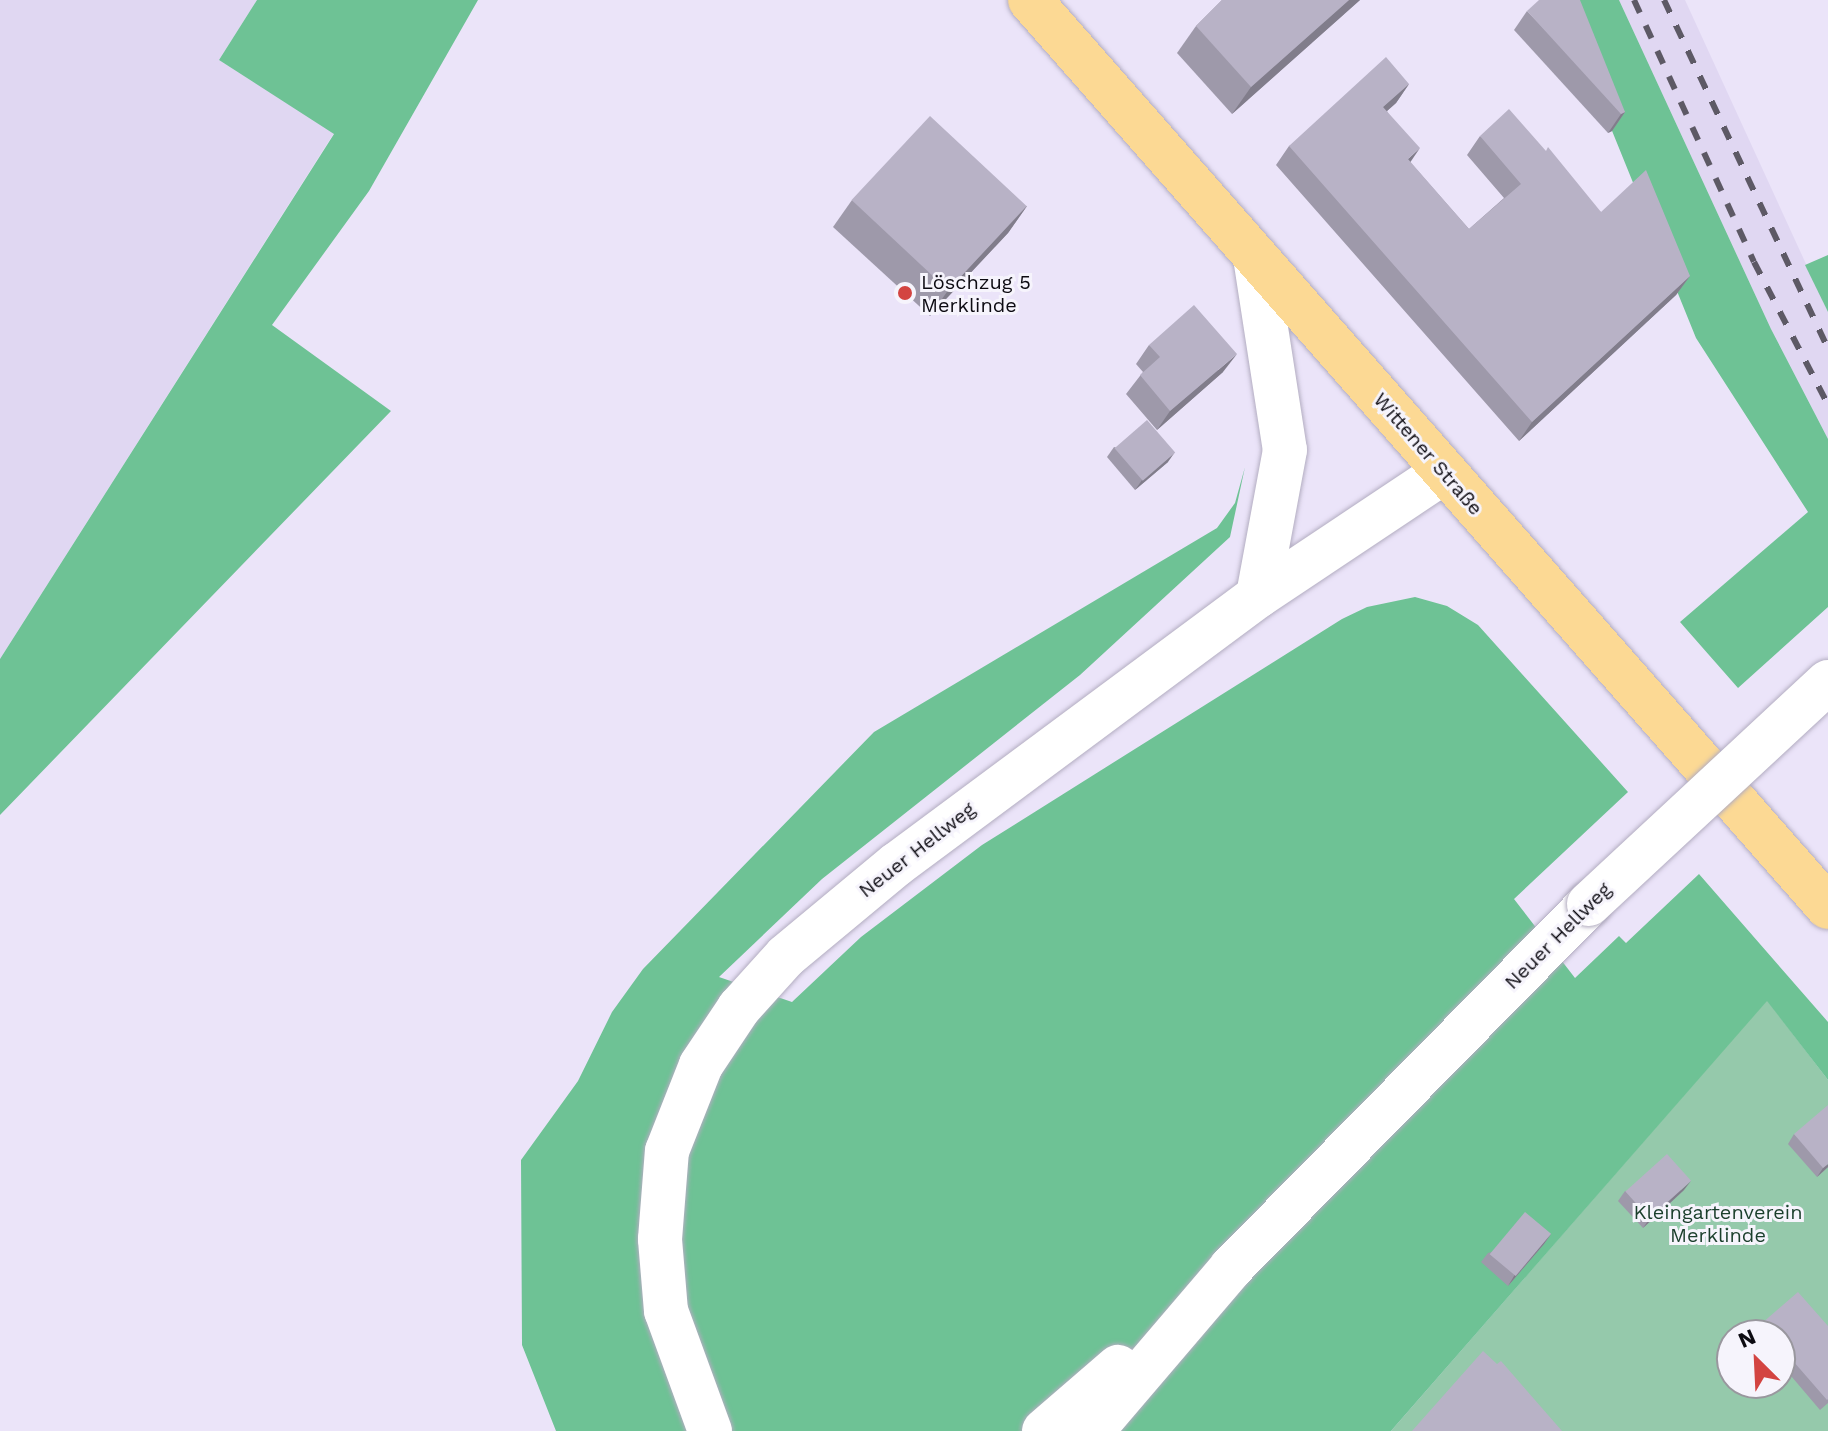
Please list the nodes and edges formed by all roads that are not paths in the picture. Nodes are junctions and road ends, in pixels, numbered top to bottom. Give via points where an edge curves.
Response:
1 (1030, 0) edge
2 (1255, 257) junction
3 (1444, 472) junction
4 (1258, 596) junction
5 (1828, 682) edge
6 (1828, 907) edge
7 (1231, 1268) junction
8 (703, 1412) edge
9 (743, 1431) edge
10 (1044, 1431) edge
11 (1092, 1431) edge

1 - 2 main road, Wittener Straße
2 - 3 main road, Wittener Straße
2 - 4 main road via 1285,450
3 - 4 main road, Neuer Hellweg
3 - 6 main road, Wittener Straße
4 - 8 main road, Neuer Hellweg via 897,864 786,956 739,1008 701,1065 667,1151 660,1239 666,1311
5 - 7 main road, Neuer Hellweg, bridge via 1589,904
7 - 10 main road, Neuer Hellweg
7 - 11 main road, Neuer Hellweg
8 - 9 main road, Neuer Hellweg

